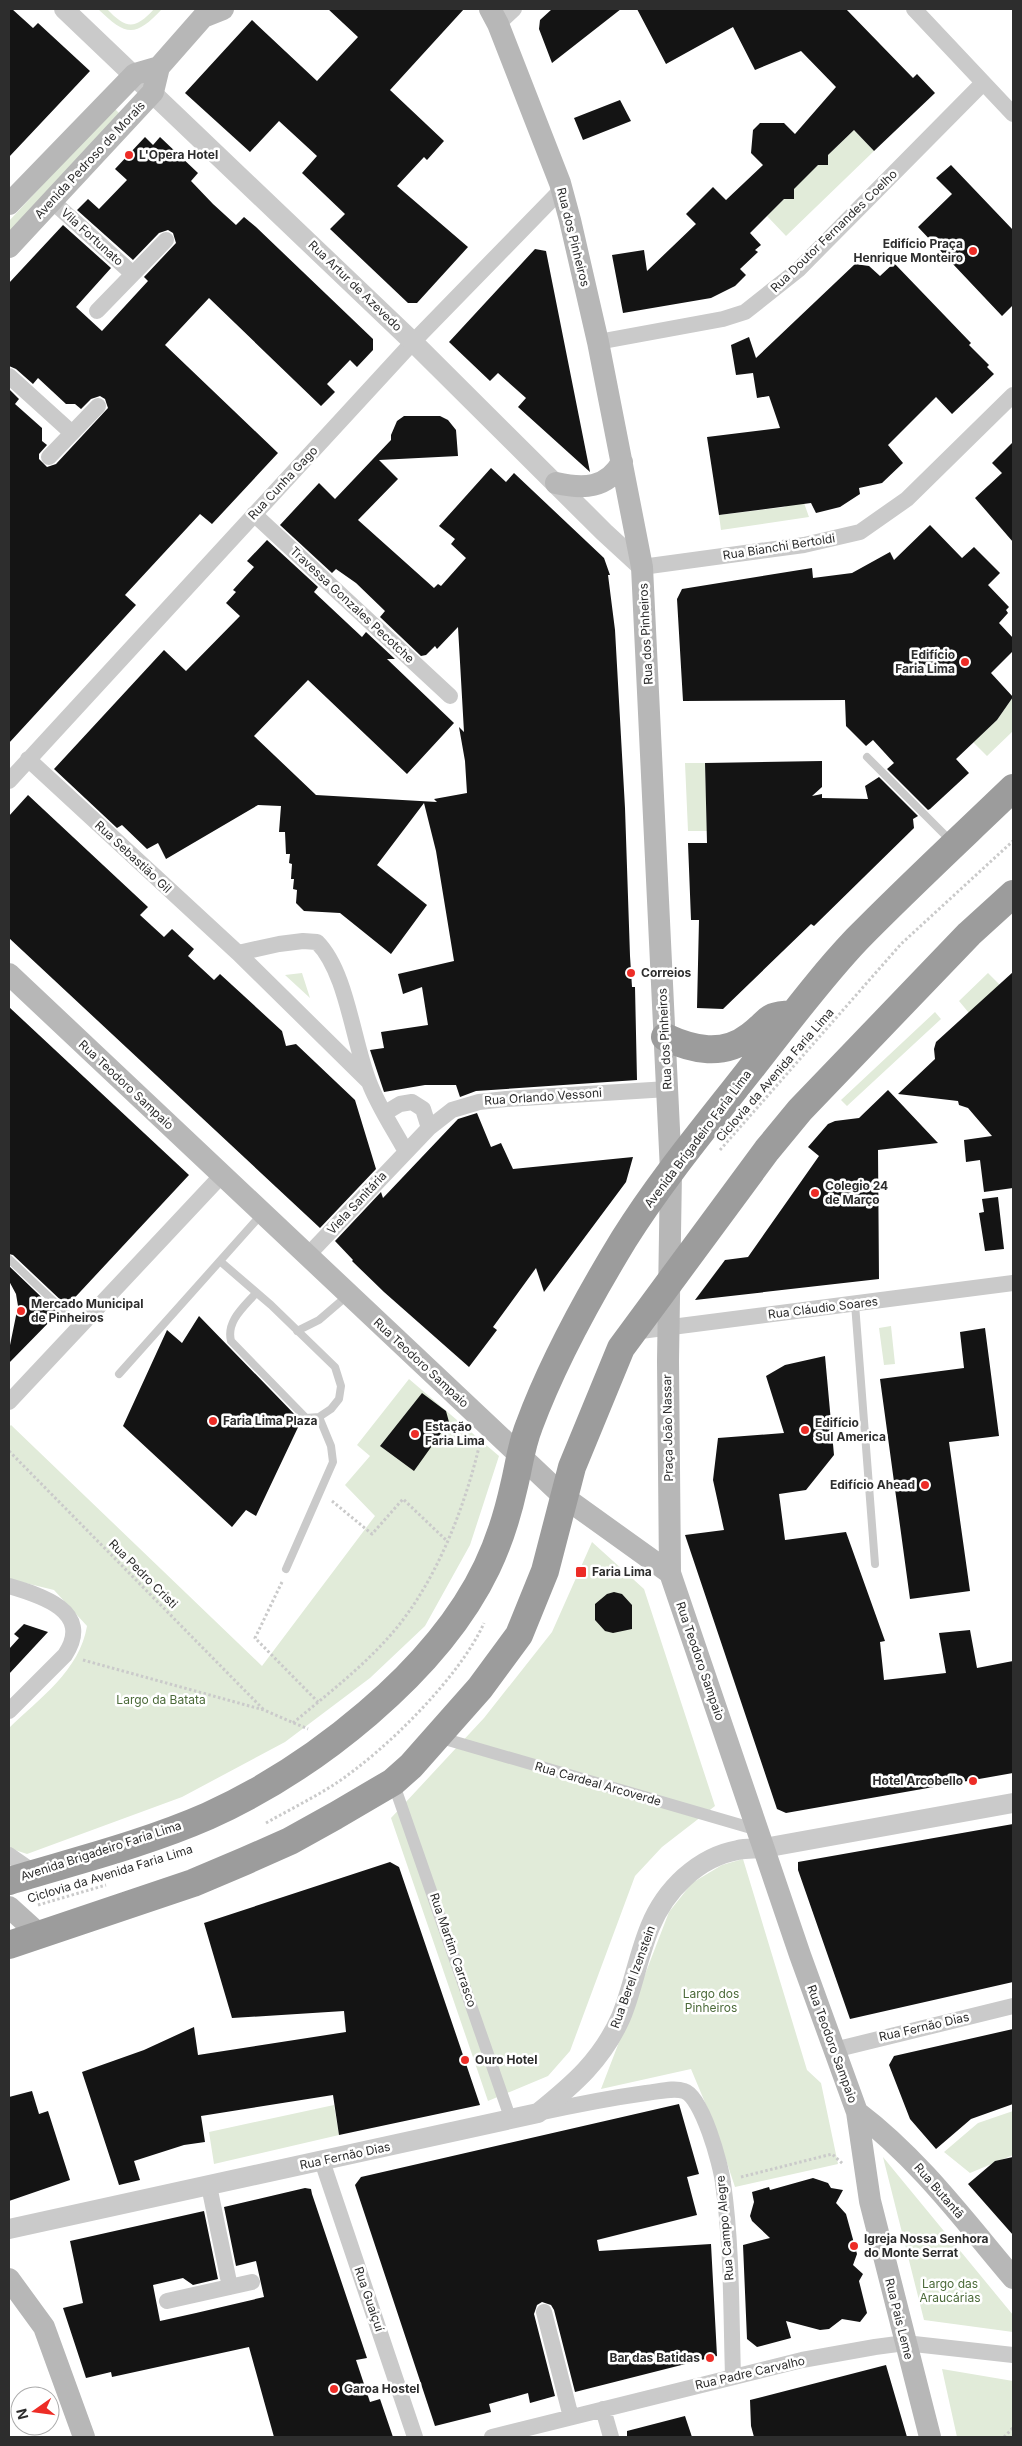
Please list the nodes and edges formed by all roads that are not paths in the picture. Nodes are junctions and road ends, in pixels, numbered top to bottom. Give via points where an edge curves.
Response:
1 (64, 9) edge
2 (914, 9) edge
3 (210, 12) edge
4 (501, 14) edge
5 (159, 67) junction
6 (135, 74) junction
7 (983, 83) junction
8 (153, 92) junction
9 (1013, 114) edge
10 (562, 189) junction
11 (52, 201) junction
12 (9, 204) edge
13 (166, 240) dead end
14 (9, 247) edge
15 (133, 274) junction
16 (97, 311) dead end
17 (413, 342) junction
18 (598, 342) junction
19 (9, 376) edge
20 (1013, 395) edge
21 (98, 406) dead end
22 (72, 433) junction
23 (49, 457) dead end
24 (622, 462) junction
25 (556, 483) junction
26 (254, 514) junction
27 (642, 567) junction
28 (450, 696) dead end
29 (867, 757) dead end
30 (28, 759) junction
31 (9, 781) edge
32 (1013, 788) edge
33 (955, 845) junction
34 (1013, 894) edge
35 (238, 953) junction
36 (9, 974) edge
37 (795, 1014) junction
38 (665, 1036) junction
39 (369, 1082) junction
40 (668, 1089) junction
41 (385, 1113) junction
42 (428, 1128) junction
43 (406, 1150) junction
44 (671, 1171) junction
45 (222, 1175) junction
46 (263, 1213) junction
47 (308, 1256) junction
48 (9, 1259) edge
49 (220, 1262) junction
50 (669, 1282) junction
51 (1013, 1283) edge
52 (256, 1293) junction
53 (349, 1295) junction
54 (856, 1304) junction
55 (80, 1326) junction
56 (669, 1328) junction
57 (297, 1331) junction
58 (633, 1332) junction
59 (119, 1374) dead end
60 (9, 1402) edge
61 (319, 1417) junction
62 (520, 1455) junction
63 (564, 1497) junction
64 (875, 1564) dead end
65 (286, 1569) road end
66 (670, 1574) junction
67 (9, 1586) edge
68 (9, 1711) edge
69 (438, 1737) junction
70 (393, 1782) junction
71 (1013, 1803) edge
72 (761, 1839) junction
73 (9, 1855) edge
74 (35, 1873) junction
75 (9, 1881) edge
76 (12, 1910) edge
77 (42, 1936) junction
78 (9, 1945) edge
79 (1013, 2006) edge
80 (834, 2050) junction
81 (682, 2090) joint
82 (857, 2112) junction
83 (538, 2113) junction
84 (511, 2120) junction
85 (322, 2161) junction
86 (209, 2186) junction
87 (9, 2229) edge
88 (1013, 2278) edge
89 (9, 2279) edge
90 (252, 2282) dead end
91 (230, 2287) junction
92 (167, 2301) dead end
93 (544, 2312) dead end
94 (905, 2343) junction
95 (1013, 2355) edge
96 (733, 2376) junction
97 (603, 2409) junction
98 (571, 2417) junction
99 (84, 2437) edge
100 (415, 2437) edge
101 (492, 2437) edge
102 (611, 2437) edge
103 (930, 2437) edge

1 - 6 street, Rua Artur de Azevedo
2 - 7 street
3 - 5 main road, Avenida Pedroso de Morais
4 - 10 main road, Rua dos Pinheiros
5 - 6 main road
5 - 8 main road, Avenida Pedroso de Morais
6 - 8 street, Rua Artur de Azevedo
6 - 12 main road
7 - 9 street
7 - 18 street, Rua Doutor Fernandes Coelho via 798,270 745,312 724,319
8 - 11 main road, Avenida Pedroso de Morais
8 - 17 street, Rua Artur de Azevedo
10 - 17 street, Rua Cunha Gago
10 - 18 main road, Rua dos Pinheiros
11 - 14 main road, Avenida Pedroso de Morais
11 - 15 street, Vila Fortunato
13 - 15 street, Vila Fortunato
15 - 16 street, Vila Fortunato
17 - 25 street, Rua Artur de Azevedo
17 - 26 street, Rua Cunha Gago
18 - 24 main road, Rua dos Pinheiros
19 - 22 street
20 - 27 street, Rua Bianchi Bertoldi via 907,499 860,532 804,545
21 - 22 street
22 - 23 street
24 - 25 main road via 614,474 590,487
24 - 27 main road, Rua dos Pinheiros
25 - 27 street, Rua Artur de Azevedo
26 - 28 street, Travessa Gonzales Pecotche
26 - 30 street, Rua Cunha Gago
27 - 38 main road, Rua dos Pinheiros
29 - 33 lane
30 - 31 street, Rua Cunha Gago
30 - 35 street, Rua Sebastião Gil
32 - 33 highway, Avenida Brigadeiro Faria Lima
33 - 37 highway, Avenida Brigadeiro Faria Lima via 856,941
34 - 50 highway via 969,934 800,1110
35 - 39 street, Rua Sebastião Gil
35 - 39 street, Rua Sebastião Gil via 303,941 317,942 327,952 336,972
36 - 45 main road, Rua Teodoro Sampaio
37 - 38 highway via 772,1016 750,1037 722,1049 691,1048
37 - 44 highway, Avenida Brigadeiro Faria Lima
38 - 40 main road, Rua dos Pinheiros
39 - 41 street, Rua Sebastião Gil
40 - 42 street, Rua Orlando Vessoni via 479,1102 452,1110
40 - 44 main road, Rua dos Pinheiros
41 - 42 street via 400,1104 412,1102 422,1109
41 - 43 street, Rua Sebastião Gil
42 - 43 street, Rua Orlando Vessoni
43 - 47 street, Viela Sanitária
44 - 50 main road, Rua dos Pinheiros
44 - 62 highway, Avenida Brigadeiro Faria Lima via 624,1239 561,1351
45 - 46 main road, Rua Teodoro Sampaio
45 - 55 street
46 - 47 main road, Rua Teodoro Sampaio
46 - 49 lane
47 - 53 main road, Rua Teodoro Sampaio
48 - 55 lane
49 - 52 lane
49 - 59 lane
50 - 56 main road, Praça João Nassar
50 - 58 highway
51 - 54 street, Rua Cláudio Soares
52 - 57 lane
52 - 61 lane via 232,1323 231,1341 306,1418
53 - 57 lane via 319,1320
53 - 62 main road, Rua Teodoro Sampaio
54 - 56 street, Rua Cláudio Soares
54 - 64 lane
55 - 60 street
56 - 58 street, Rua Cláudio Soares
56 - 66 main road, Praça João Nassar
57 - 61 lane via 335,1367 341,1386 339,1399
58 - 63 highway via 605,1381
61 - 65 lane via 331,1446 332,1462
62 - 63 main road, Rua Teodoro Sampaio
62 - 74 highway, Avenida Brigadeiro Faria Lima via 515,1486 491,1556 467,1602 443,1637 389,1693 334,1740 264,1786 208,1816 140,1842
63 - 66 main road, Rua Teodoro Sampaio
63 - 69 highway via 544,1571 519,1635
66 - 72 main road, Rua Teodoro Sampaio
67 - 68 street via 38,1595 64,1610 73,1633 72,1644 65,1655
69 - 70 highway
69 - 72 street, Rua Cardeal Arcoverde
70 - 77 highway via 290,1841 225,1870
70 - 84 street, Rua Martim Carrasco
71 - 72 street, Rua Cardeal Arcoverde
72 - 80 main road, Rua Teodoro Sampaio
72 - 83 street, Rua Berel Izenstein via 689,1872 665,1900 650,1926 621,2016 606,2044 590,2068
73 - 74 street
74 - 75 highway, Avenida Brigadeiro Faria Lima
76 - 77 main road
77 - 78 highway
79 - 80 street, Rua Fernão Dias
80 - 82 main road, Rua Teodoro Sampaio
81 - 83 street, Rua Fernão Dias via 597,2100
81 - 96 street, Rua Campo Alegre via 689,2093 698,2105 723,2181
82 - 88 main road, Rua Butantã via 912,2159
82 - 94 main road, Rua Pais Leme via 867,2187
83 - 84 street, Rua Fernão Dias
84 - 85 street, Rua Fernão Dias
85 - 86 street, Rua Fernão Dias
85 - 100 street, Rua Guaiçuí
86 - 87 street, Rua Fernão Dias
86 - 91 street
89 - 99 main road via 44,2327
90 - 91 street
91 - 92 street
93 - 98 street
94 - 95 street, Rua Padre Carvalho
94 - 96 street, Rua Padre Carvalho via 802,2360
94 - 103 main road, Rua Pais Leme
96 - 97 street, Rua Padre Carvalho
97 - 98 street, Rua Padre Carvalho
97 - 102 street
98 - 101 street, Rua Padre Carvalho

